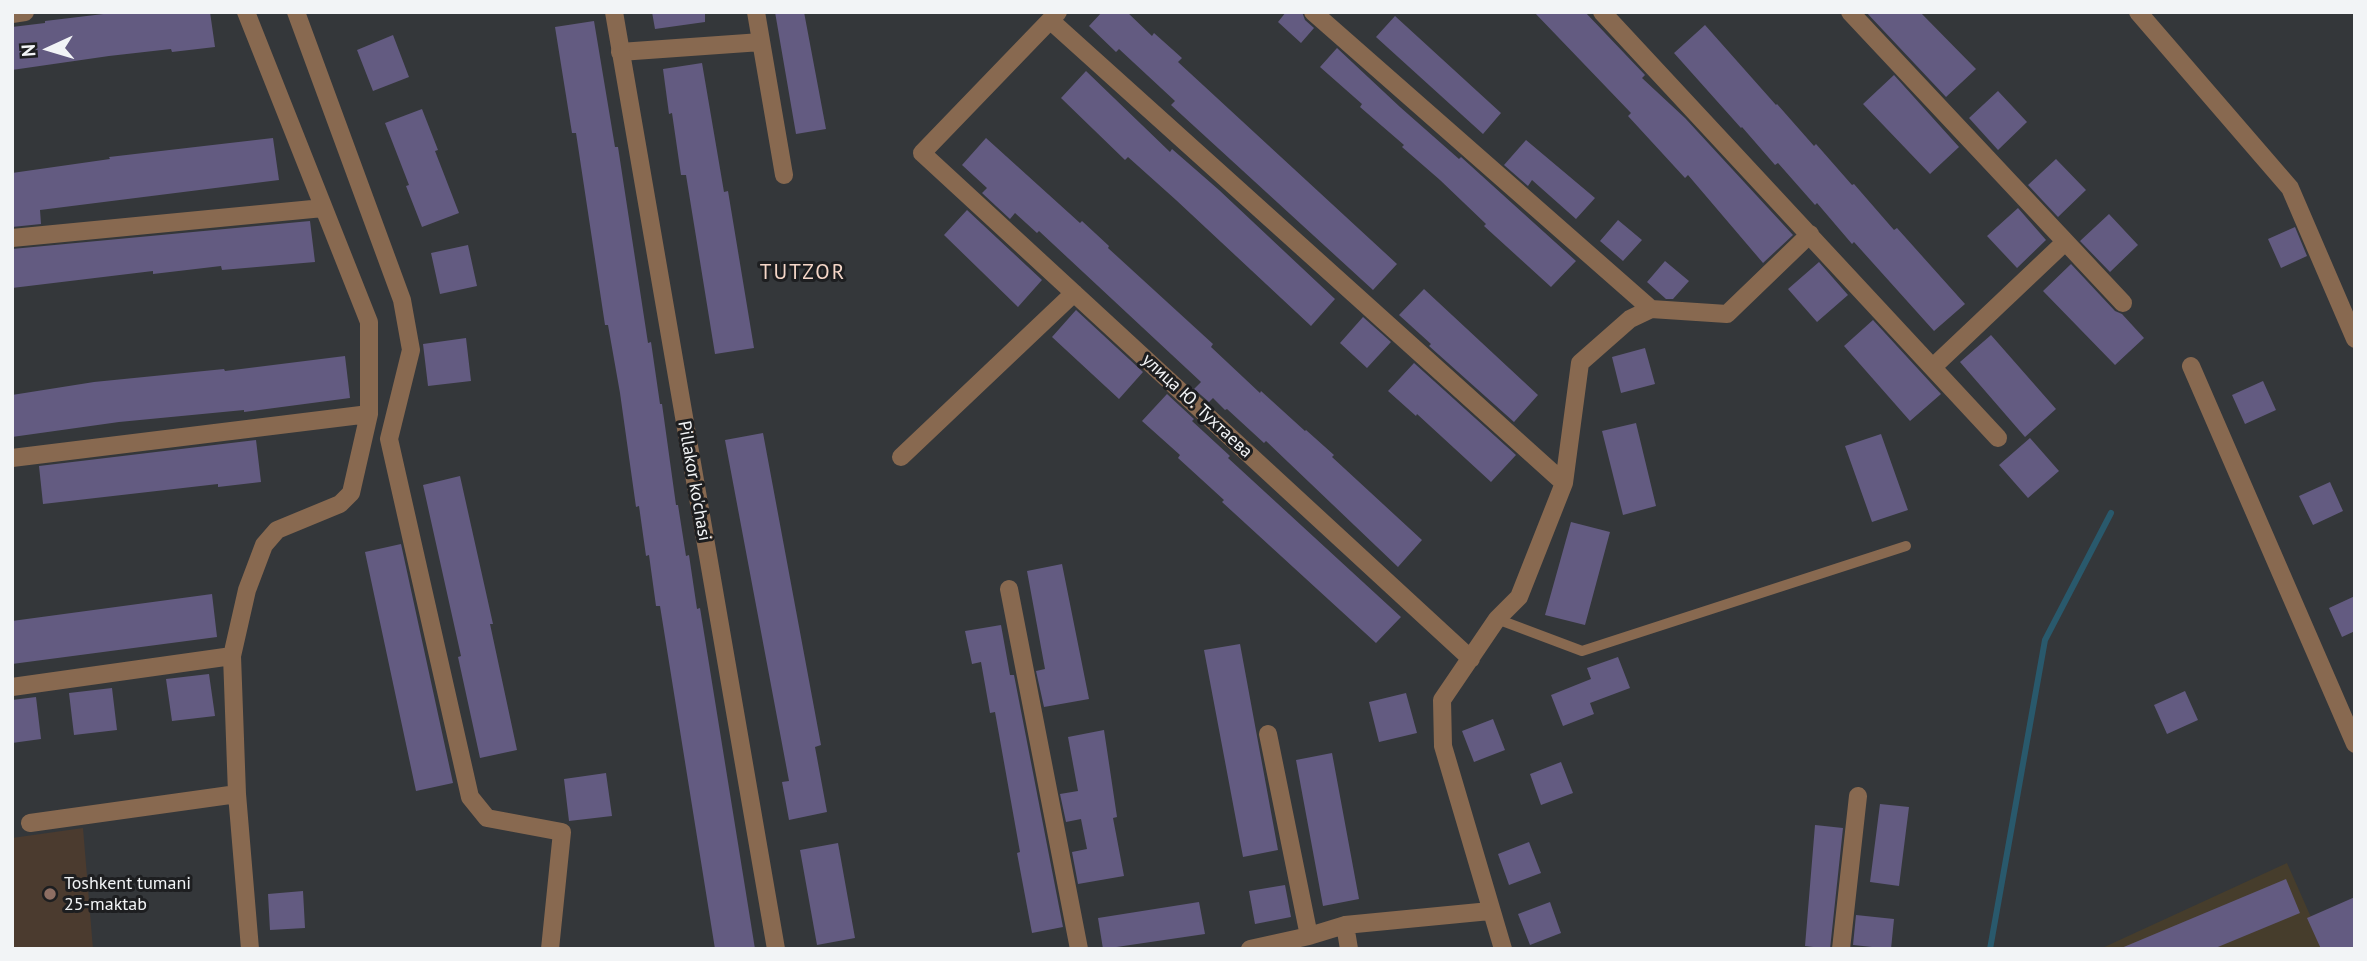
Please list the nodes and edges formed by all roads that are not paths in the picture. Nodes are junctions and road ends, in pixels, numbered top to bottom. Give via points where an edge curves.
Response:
1 (25, 12) edge
2 (246, 12) edge
3 (296, 12) edge
4 (614, 12) edge
5 (756, 12) edge
6 (1313, 12) edge
7 (1602, 12) edge
8 (1850, 12) edge
9 (2138, 12) edge
10 (12, 14) edge
11 (1054, 16) edge
12 (761, 42) junction
13 (620, 52) junction
14 (784, 175) dead end
15 (323, 208) junction
16 (1810, 234) junction
17 (12, 238) edge
18 (2066, 243) junction
19 (1074, 293) junction
20 (2123, 303) dead end
21 (1651, 309) junction
22 (2355, 339) edge
23 (2192, 366) dead end
24 (1933, 367) junction
25 (369, 414) junction
26 (1998, 438) dead end
27 (901, 457) dead end
28 (12, 458) edge
29 (1564, 482) junction
30 (1906, 546) dead end
31 (1009, 589) dead end
32 (1497, 619) junction
33 (232, 656) junction
34 (1471, 659) junction
35 (12, 687) edge
36 (1268, 734) dead end
37 (2355, 744) edge
38 (237, 794) junction
39 (1858, 796) dead end
40 (30, 823) dead end
41 (1490, 911) junction
42 (1345, 925) junction
43 (1309, 936) junction
44 (250, 949) edge
45 (550, 949) edge
46 (776, 949) edge
47 (1080, 949) edge
48 (1251, 949) edge
49 (1349, 949) edge
50 (1503, 949) edge
51 (1841, 949) edge

1 - 10 street
2 - 15 street
3 - 45 street via 402,300 411,350 389,439 470,797 487,818 562,832
4 - 13 street, Pillakor ko'chasi
5 - 12 street
6 - 21 street
7 - 16 street
8 - 18 street
9 - 22 street via 2290,188
11 - 19 street, улица Ю. Тухтаева via 922,153
11 - 29 street
12 - 13 street
12 - 14 street
13 - 46 street, Pillakor ko'chasi
15 - 17 street
15 - 25 street via 369,322
16 - 21 street via 1727,314
16 - 24 street
18 - 20 street
18 - 24 street
19 - 27 street
19 - 34 street, улица Ю. Тухтаева
21 - 29 street via 1630,319 1580,363
23 - 37 street
24 - 26 street
25 - 28 street
25 - 33 street via 346,500 277,530 264,545 247,590
29 - 32 street via 1519,597
30 - 32 lane via 1582,651
31 - 47 street
32 - 34 street
33 - 35 street
33 - 38 street
34 - 41 street via 1442,700 1443,746
36 - 43 street
38 - 40 street
38 - 44 street
39 - 51 street
41 - 42 street
41 - 50 street
42 - 43 street
42 - 49 street
43 - 48 street

